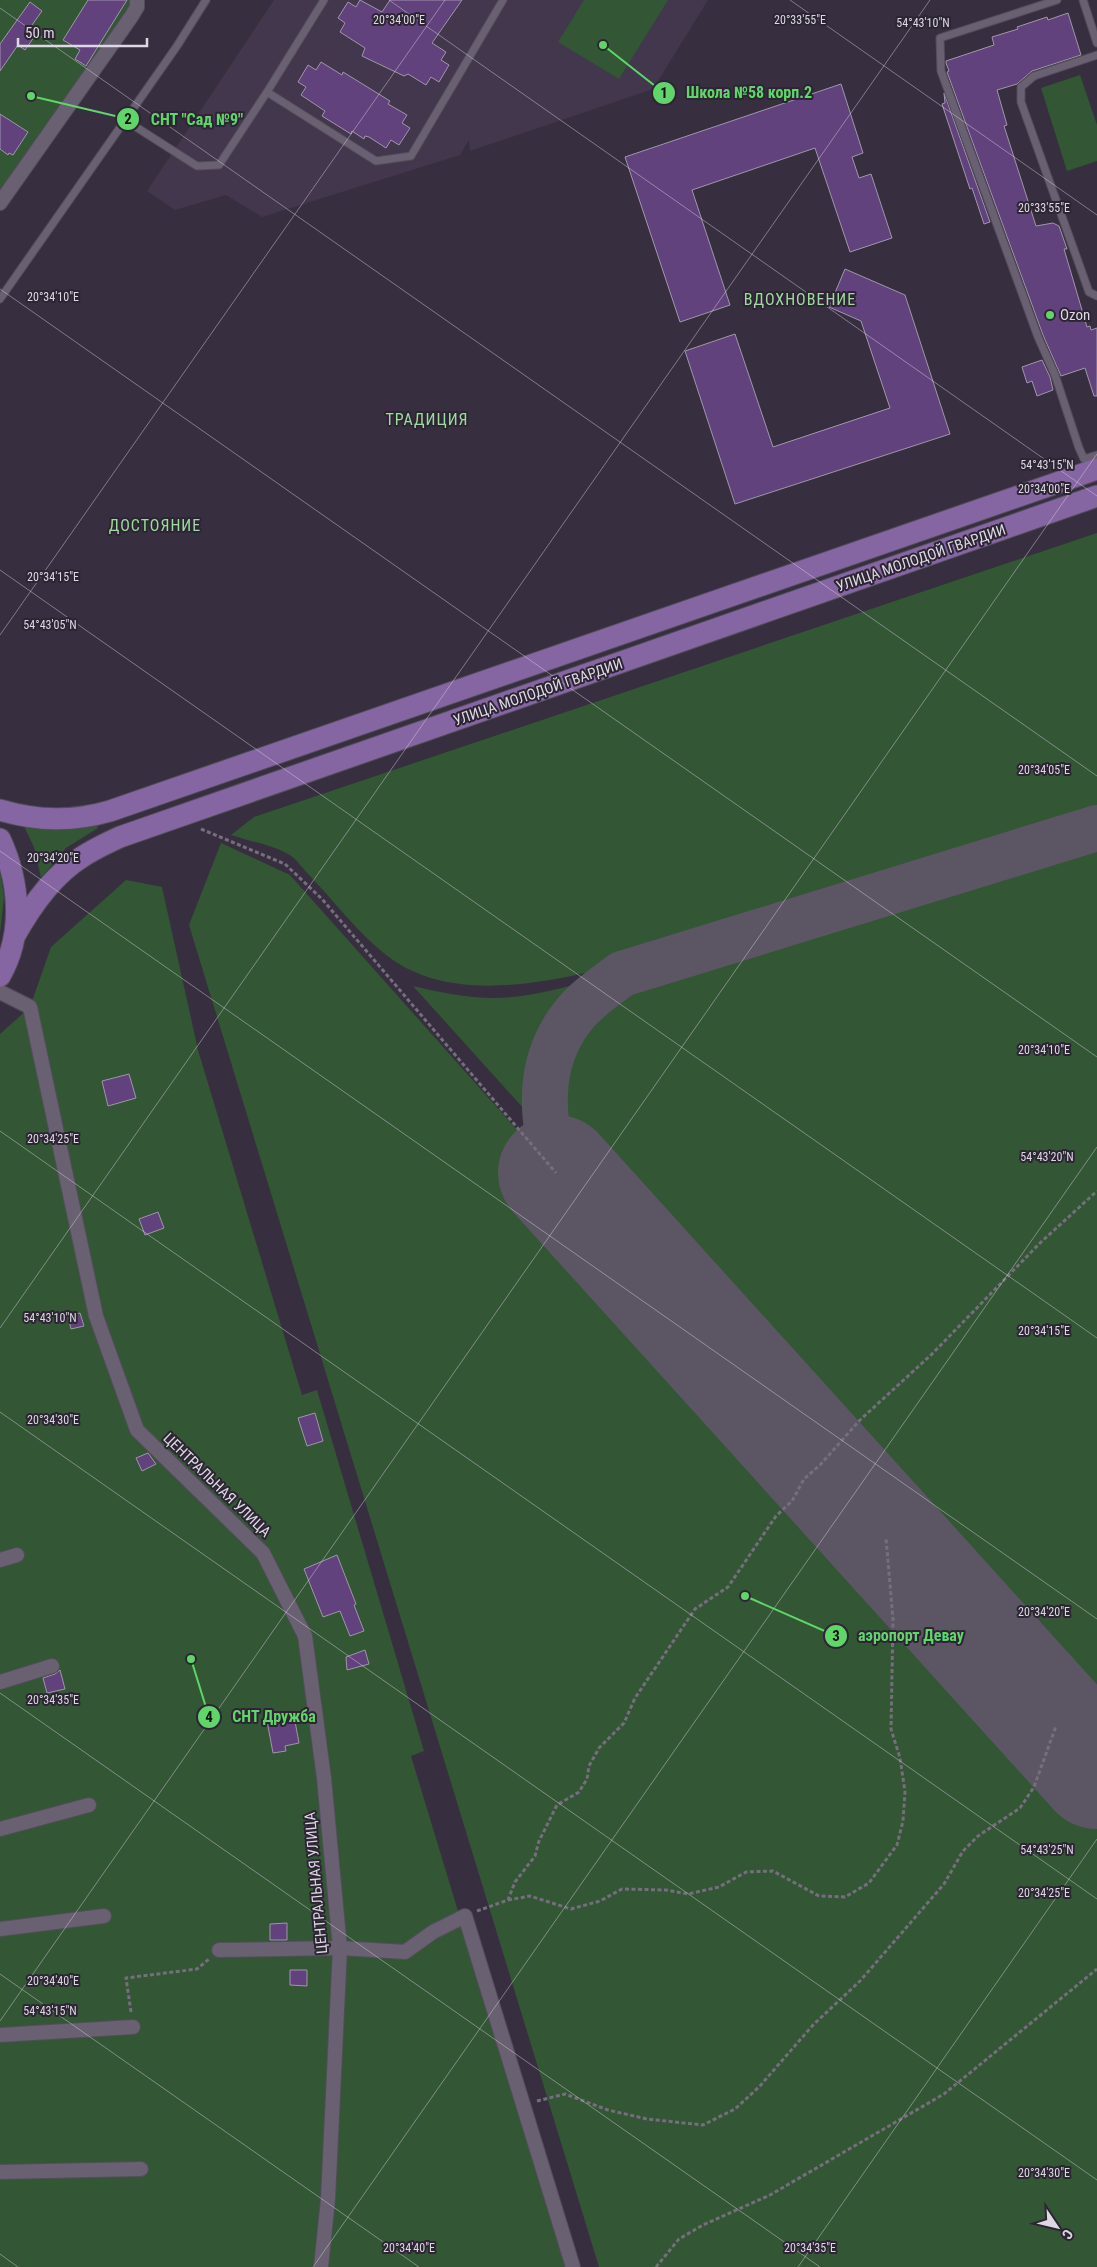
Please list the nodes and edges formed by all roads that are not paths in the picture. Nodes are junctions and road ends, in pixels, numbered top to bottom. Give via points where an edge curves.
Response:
1 (137, 0) edge
2 (206, 0) edge
3 (324, 0) edge
4 (503, 0) edge
5 (1057, 0) edge
6 (1083, 0) edge
7 (1097, 43) edge
8 (1097, 55) edge
9 (267, 92) junction
10 (125, 120) junction
11 (0, 203) edge
12 (1097, 296) edge
13 (0, 299) edge
14 (1092, 464) edge
15 (1097, 496) edge
16 (0, 810) edge
17 (0, 839) edge
18 (14, 937) junction
19 (0, 976) edge
20 (0, 992) edge
21 (17, 1555) dead end
22 (0, 1560) edge
23 (52, 1666) dead end
24 (0, 1682) edge
25 (88, 1805) dead end
26 (0, 1829) edge
27 (104, 1916) dead end
28 (0, 1929) edge
29 (340, 1948) junction
30 (219, 1950) road end
31 (133, 2027) road end
32 (0, 2036) edge
33 (142, 2169) dead end
34 (0, 2172) edge
35 (321, 2267) edge
36 (573, 2267) edge

1 - 11 street via 131,17
2 - 10 lane
3 - 9 lane
4 - 9 lane via 411,156 376,161
5 - 14 lane via 940,38 941,71 1038,337
6 - 7 lane
8 - 12 lane via 1034,76 1021,87 1021,102 1089,292
9 - 10 lane via 219,165 197,166
10 - 13 lane
14 - 16 main road, УЛИЦА МОЛОДОЙ ГВАРДИИ via 110,811 60,820 32,818
15 - 18 main road, УЛИЦА МОЛОДОЙ ГВАРДИИ via 120,837 66,869 30,910
17 - 18 main road via 16,891
18 - 19 main road
20 - 29 street, ЦЕНТРАЛЬНАЯ УЛИЦА via 30,1007 96,1316 137,1430 263,1553 304,1636 324,1778
21 - 22 street
23 - 24 street
25 - 26 street
27 - 28 street
29 - 30 street
29 - 35 street, ЦЕНТРАЛЬНАЯ УЛИЦА via 328,2199
29 - 36 street via 405,1952 433,1932 465,1916
31 - 32 street
33 - 34 street

